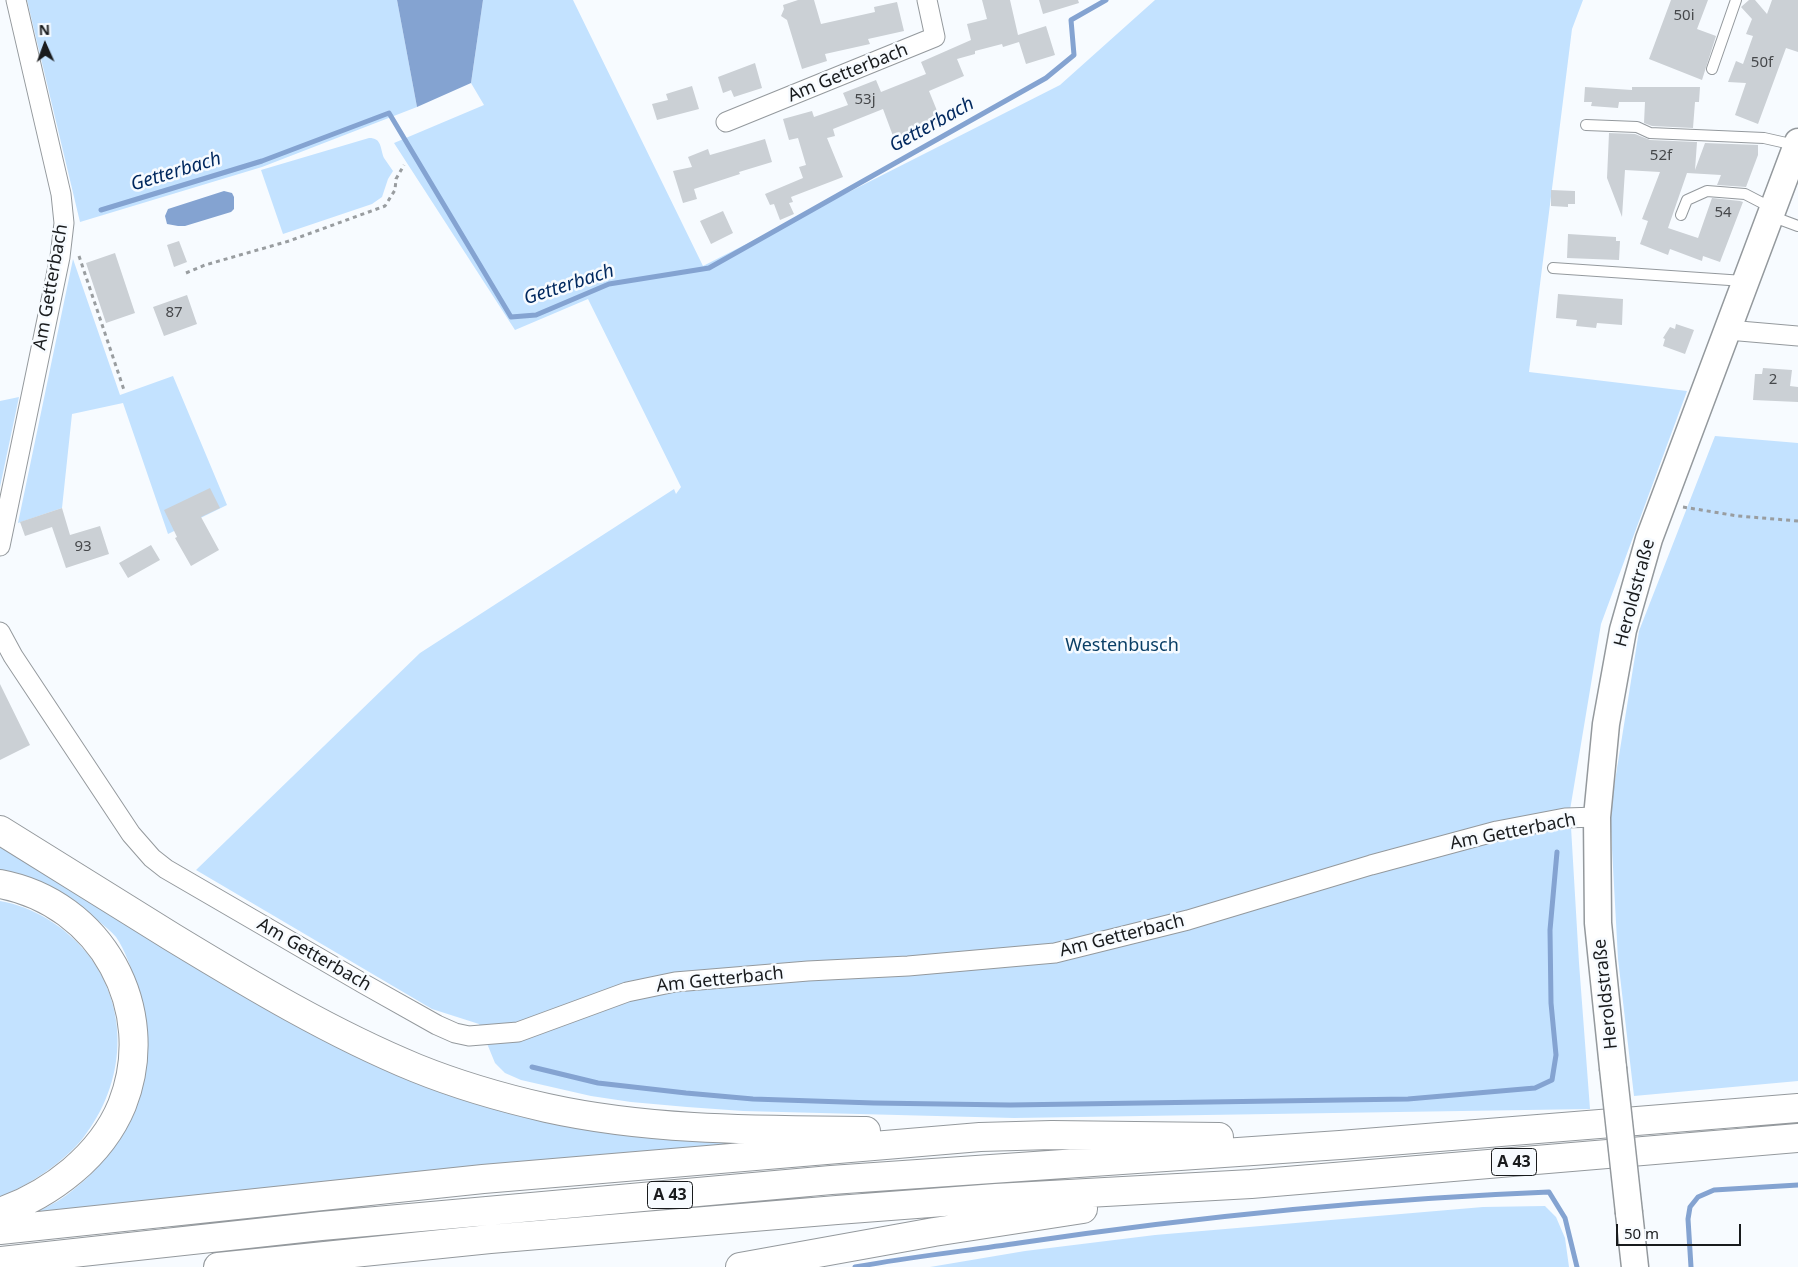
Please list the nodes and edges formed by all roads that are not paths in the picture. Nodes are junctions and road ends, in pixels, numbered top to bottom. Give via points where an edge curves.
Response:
1 (16, 0) edge
2 (927, 0) edge
3 (1736, 0) edge
4 (1712, 69) dead end
5 (726, 122) dead end
6 (1586, 125) dead end
7 (1797, 144) edge
8 (1771, 212) junction
9 (1680, 215) dead end
10 (1798, 226) edge
11 (1553, 268) dead end
12 (1746, 281) junction
13 (1728, 330) junction
14 (1798, 336) edge
15 (0, 546) edge
16 (0, 632) edge
17 (1597, 817) junction
18 (0, 830) edge
19 (0, 884) edge
20 (1798, 1108) edge
21 (980, 1137) junction
22 (1787, 1139) edge
23 (1340, 1145) junction
24 (1250, 1184) junction
25 (0, 1212) edge
26 (0, 1230) edge
27 (0, 1261) edge
28 (218, 1267) edge
29 (740, 1267) edge
30 (1635, 1267) edge

1 - 15 street, Am Getterbach via 61,194 64,223 60,257
2 - 5 street, Am Getterbach via 935,37
3 - 4 lane
6 - 7 lane via 1637,127 1650,133 1764,138
7 - 8 main road, Heroldstraße
8 - 9 lane via 1745,194 1707,191 1687,200
8 - 10 lane
8 - 12 main road, Heroldstraße
11 - 12 lane
12 - 13 main road, Heroldstraße
13 - 14 street
13 - 17 main road, Heroldstraße via 1649,539 1623,630 1606,724
16 - 17 street, Am Getterbach via 131,834 152,858 364,984 438,1025 469,1036 518,1032 627,992 675,982 1055,953 1188,920 1497,831 1565,818
17 - 30 main road, Heroldstraße, bridge via 1598,923
18 - 21 highway via 269,995 337,1032 419,1069 485,1092 550,1108 642,1123 874,1130
19 - 25 highway via 49,901 98,942 123,986 133,1038 127,1088 121,1106 102,1139 60,1181
20 - 23 highway, A 43
21 - 23 highway via 1150,1135
21 - 26 highway via 483,1179
22 - 24 highway, A 43
23 - 27 highway, A 43 via 831,1180 331,1225
24 - 28 highway, A 43 via 996,1198 490,1239
24 - 29 highway via 934,1232

